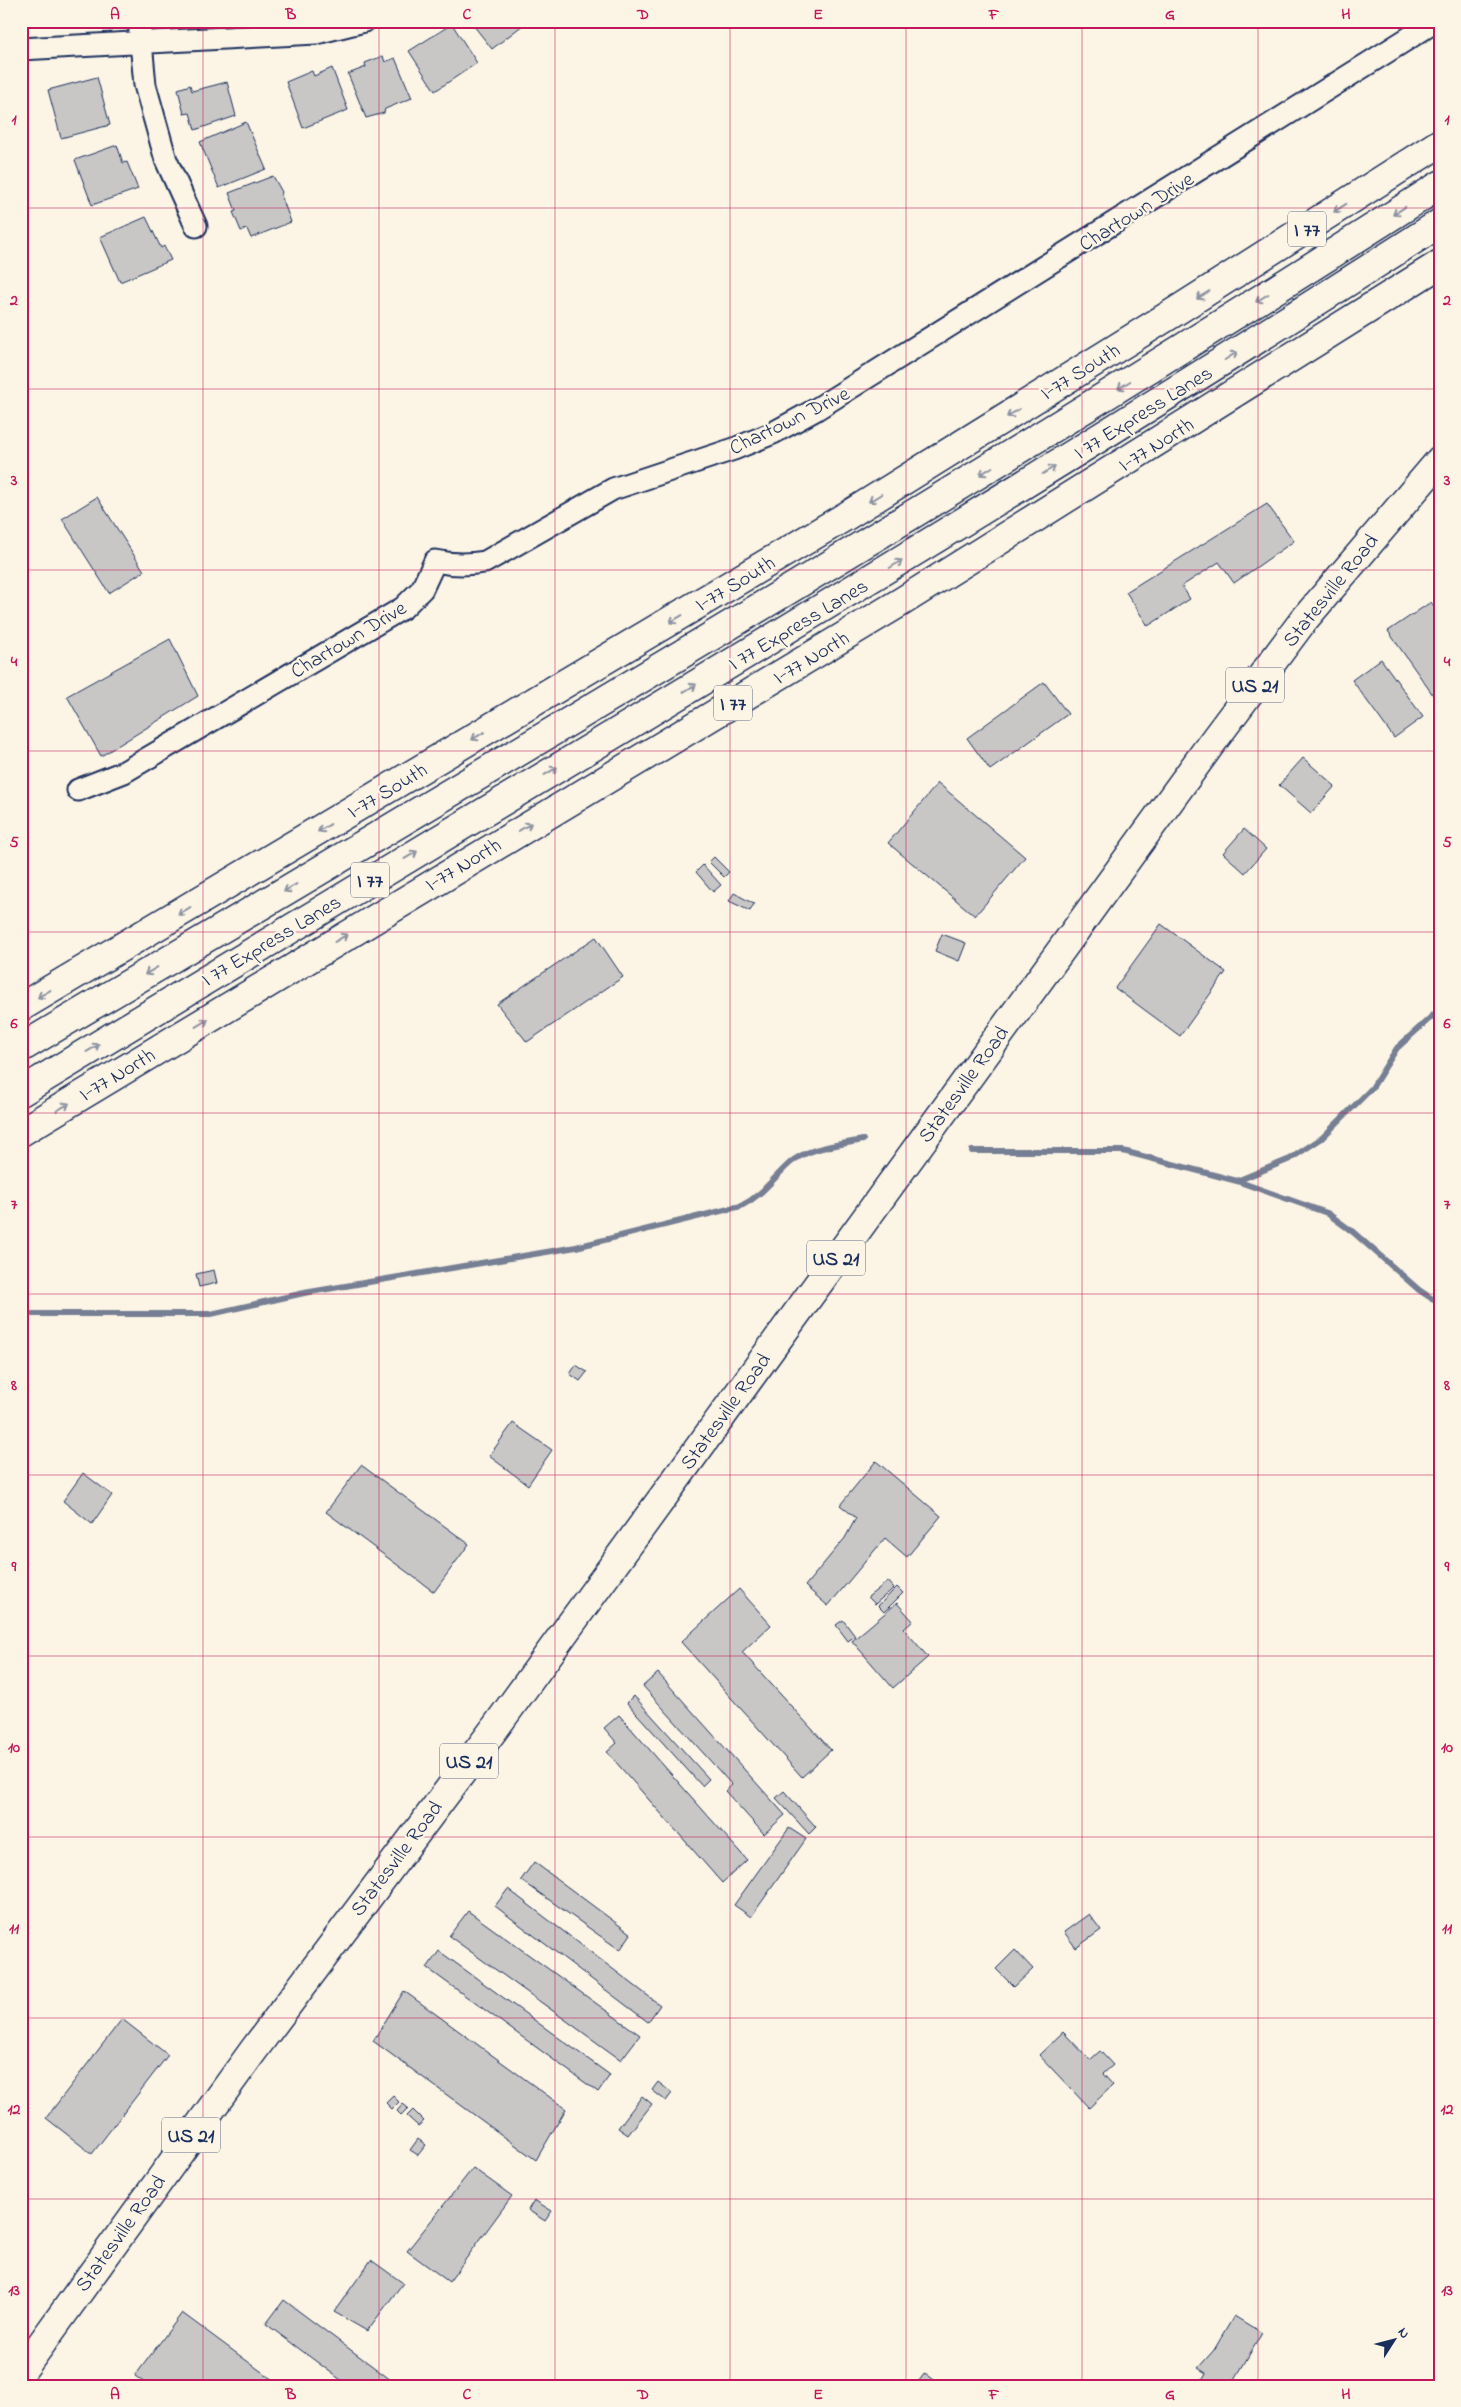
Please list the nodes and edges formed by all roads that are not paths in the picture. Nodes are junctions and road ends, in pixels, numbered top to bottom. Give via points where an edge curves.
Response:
1 (139, 21) edge
2 (364, 21) edge
3 (1436, 21) edge
4 (139, 42) junction
5 (21, 49) edge
6 (1440, 144) edge
7 (1440, 185) edge
8 (1440, 223) edge
9 (196, 226) dead end
10 (1440, 254) edge
11 (1440, 264) edge
12 (1263, 336) junction
13 (1440, 460) edge
14 (611, 658) junction
15 (78, 790) dead end
16 (392, 827) junction
17 (21, 1007) edge
18 (21, 1048) edge
19 (21, 1092) edge
20 (21, 1132) edge
21 (21, 2372) edge

1 - 4 street
2 - 4 street via 316,33
3 - 15 street, Chartown Drive via 815,410 734,449 613,489 486,562 460,565 435,561 422,590 403,608 124,772
4 - 5 street
4 - 9 street via 145,85 166,160
6 -> 14 main road, I-77 South / I 77 via 1003,420
7 -> 16 main road, I 77 Express Lanes / I 77 via 890,530
8 - 12 main road, I 77 Express Lanes / I 77
10 - 12 main road
20 -> 11 main road, I-77 North / I 77 via 918,592
19 -> 12 main road, I 77 Express Lanes / I 77 via 883,572
13 - 21 main road, Statesville Road / US 21 via 1303,622 1211,744 506,1712 217,2099
14 - 16 main road
14 -> 17 main road, I-77 South / I 77
16 -> 18 main road, I 77 Express Lanes / I 77

